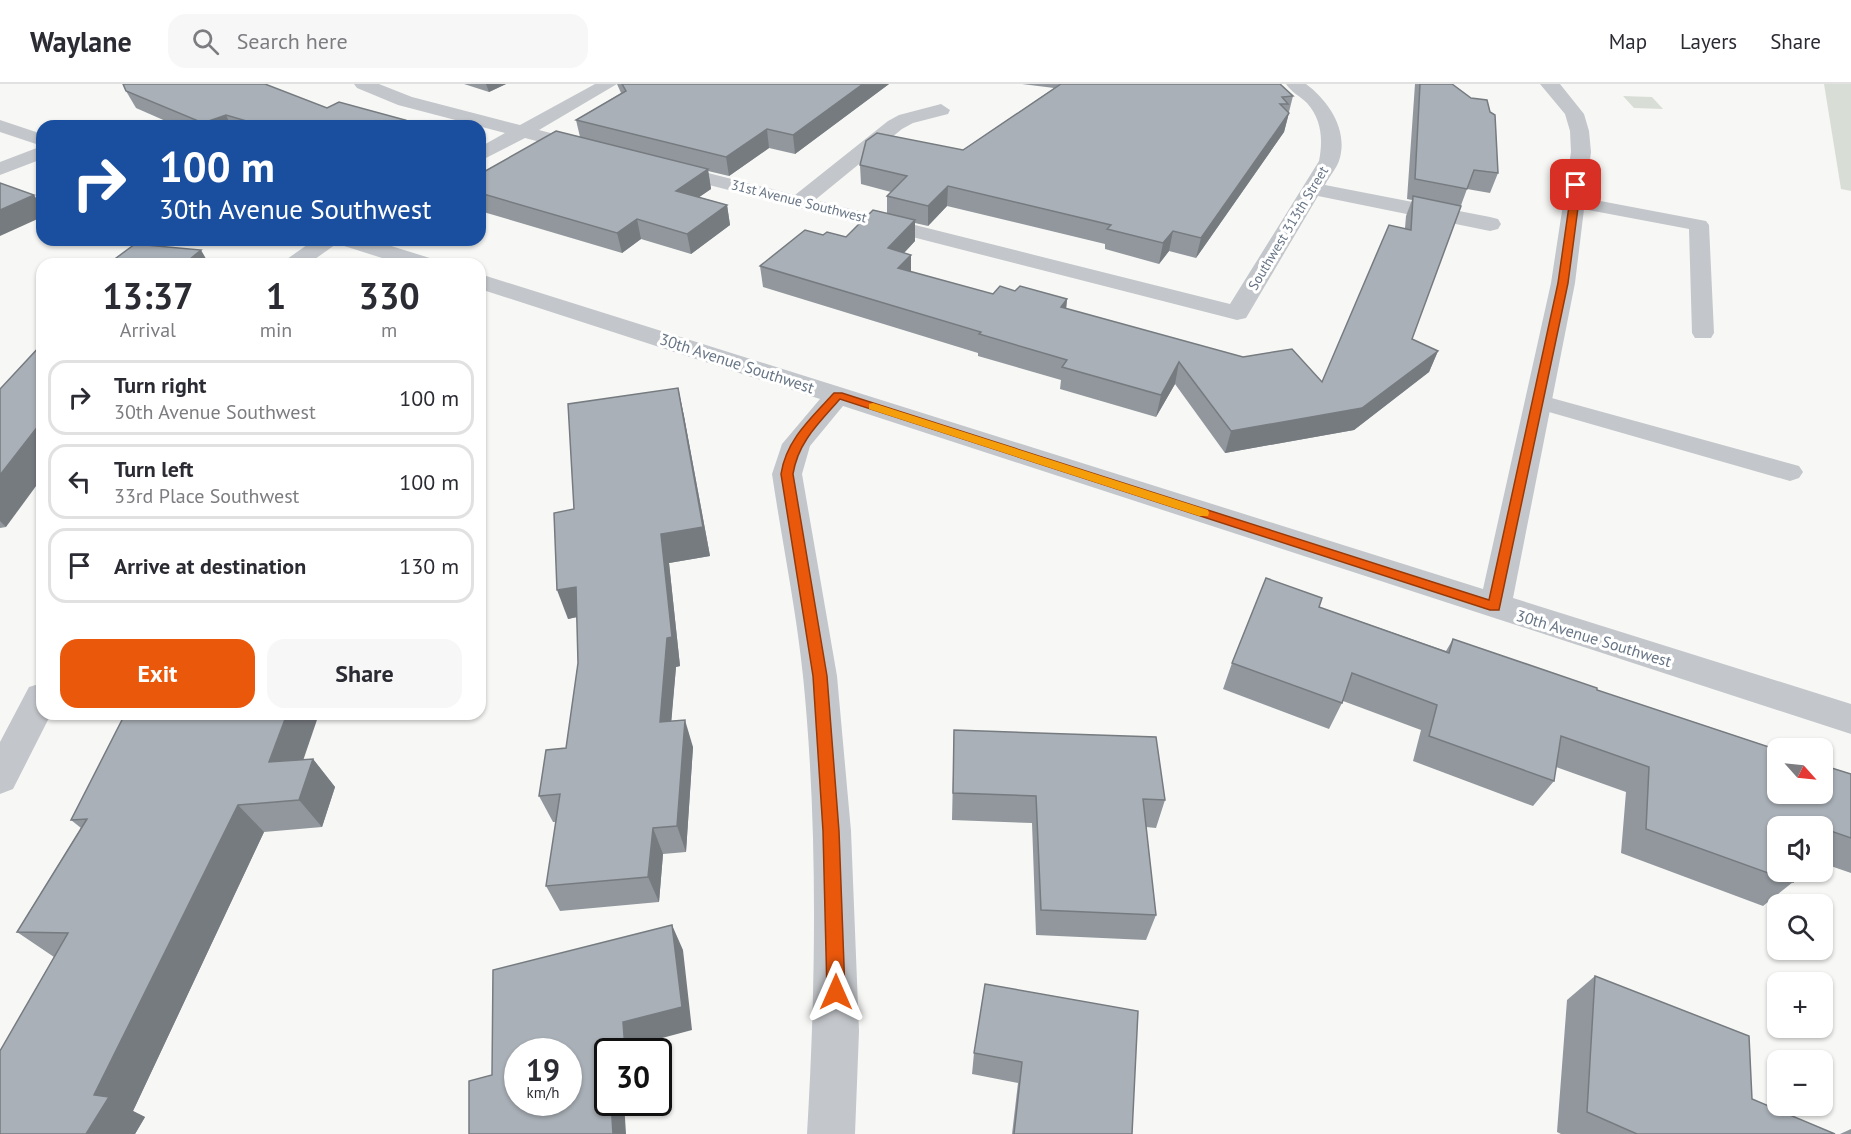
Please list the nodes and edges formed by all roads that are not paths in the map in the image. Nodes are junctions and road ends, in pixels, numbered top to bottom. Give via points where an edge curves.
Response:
1 (363, 84) edge
2 (608, 84) edge
3 (1295, 84) edge
4 (1549, 84) edge
5 (941, 110) dead end
6 (475, 120) edge
7 (486, 123) edge
8 (0, 126) edge
9 (520, 132) junction
10 (36, 138) edge
11 (486, 152) edge
12 (36, 154) edge
13 (610, 154) edge
14 (643, 162) edge
15 (0, 169) edge
16 (1313, 189) junction
17 (800, 201) junction
18 (1574, 201) junction
19 (1490, 224) dead end
20 (320, 246) edge
21 (368, 246) edge
22 (301, 258) edge
23 (406, 258) edge
24 (486, 283) edge
25 (1237, 313) joint
26 (1703, 333) dead end
27 (838, 395) junction
28 (1537, 401) junction
29 (1790, 472) dead end
30 (1495, 607) junction
31 (36, 709) edge
32 (1851, 719) edge
33 (0, 778) edge
34 (831, 1134) edge

1 - 6 street via 405,101
2 - 9 street
3 - 16 street, Southwest 313th Street via 1318,105 1330,123 1333,141 1329,161
4 - 18 street via 1561,93 1580,122 1581,152
5 - 17 street via 895,125
7 - 9 street
8 - 10 street
9 - 11 street
9 - 13 street
12 - 15 street
14 - 17 street, 31st Avenue Southwest
16 - 19 street
16 - 25 street, Southwest 313th Street
17 - 25 street, 31st Avenue Southwest
18 - 26 lane via 1699,225
18 - 28 street via 1563,283
20 - 22 street
21 - 23 street
24 - 27 street, 30th Avenue Southwest
27 - 30 street, 30th Avenue Southwest
27 - 34 street via 796,444 787,474 820,676 830,808 836,1031
28 - 29 lane
28 - 30 street
30 - 32 street, 30th Avenue Southwest
31 - 33 street

